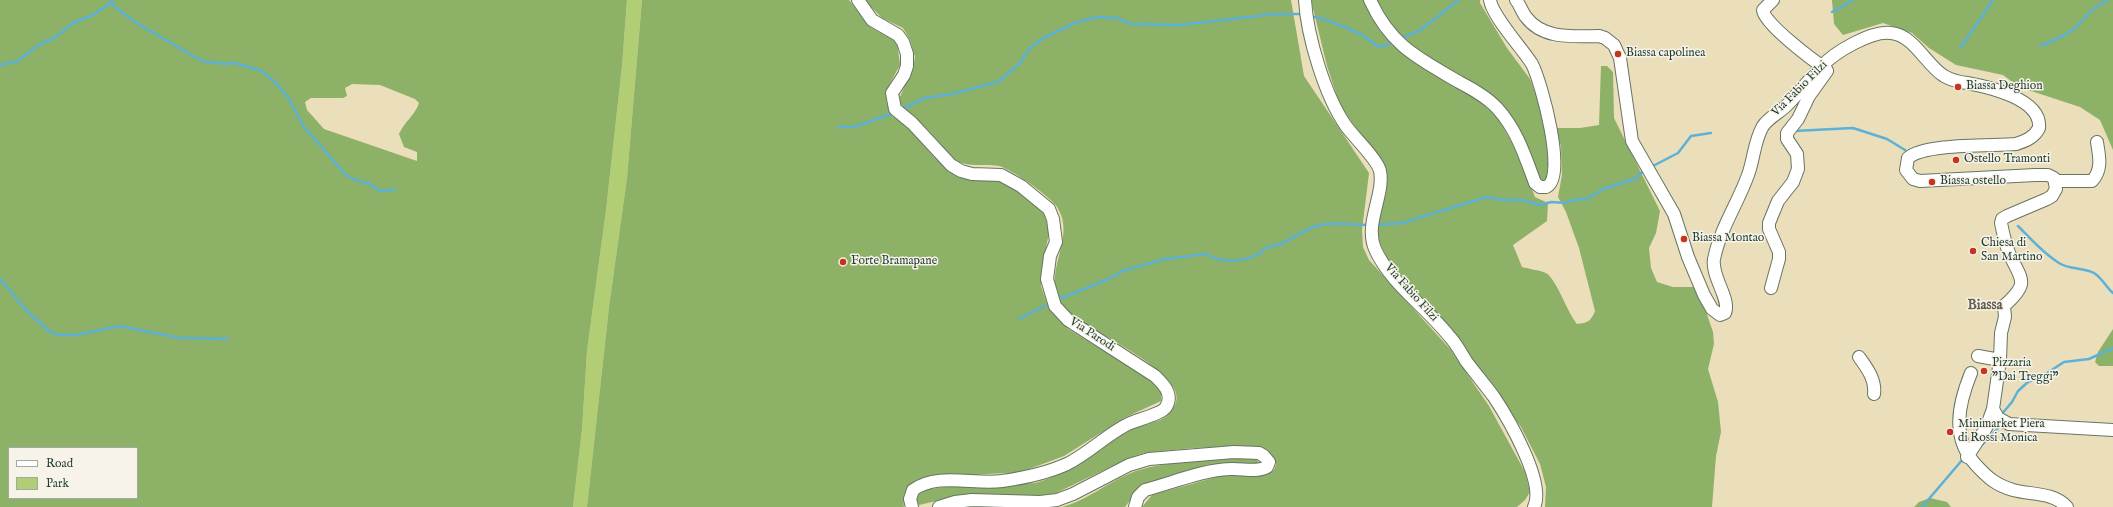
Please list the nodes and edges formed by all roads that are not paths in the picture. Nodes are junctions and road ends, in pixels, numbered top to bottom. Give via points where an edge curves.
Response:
1 (858, 0) edge
2 (1306, 0) edge
3 (1370, 0) edge
4 (1490, 0) edge
5 (1516, 0) edge
6 (1773, 0) edge
7 (1822, 66) junction
8 (2097, 142) dead end
9 (2056, 181) junction
10 (1771, 288) dead end
11 (1978, 356) dead end
12 (1859, 357) dead end
13 (2000, 360) junction
14 (1971, 373) dead end
15 (1874, 394) dead end
16 (1993, 409) junction
17 (2113, 430) edge
18 (1967, 457) junction
19 (912, 507) edge
20 (938, 507) edge
21 (1135, 507) edge
22 (1534, 507) edge
23 (2068, 507) edge

1 - 19 street, Via Parodi via 872,20 898,35 903,42 907,66 892,93 895,109 951,165 972,174 1001,175 1021,186 1049,209 1056,242 1050,256 1047,279 1055,306 1068,320 1155,376 1166,387 1168,393 1168,402 1163,410 1124,426 1067,464 1040,474 1000,482 927,483 913,490 910,499
2 - 22 street, Via Fabio Filzi via 1314,46 1329,95 1346,126 1380,169 1372,226 1375,250 1392,275 1450,337 1494,398 1530,466 1537,489
3 - 4 street via 1388,32 1410,53 1497,108 1522,147 1535,183 1540,187 1546,187 1553,182 1556,166 1538,79 1520,46 1494,12
5 - 7 street, Via Fabio Filzi via 1533,24 1550,34 1599,36 1614,45 1623,69 1632,141 1674,214 1704,295 1712,309 1720,315 1725,313 1726,307 1715,276 1715,258 1726,223 1753,162 1760,131
6 - 7 street via 1763,12 1767,18 1801,52
7 - 9 street, Via Fabio Filzi via 1867,37 1884,33 1895,34 1910,42 1943,76 1960,82 1985,85 2015,98 2036,112 2039,120 2038,132 2026,141 2016,144 1952,147 1911,156 1906,167 1913,179 1920,182 2044,175
7 - 10 street via 1826,69 1826,74 1809,96 1798,120 1787,133 1787,139 1797,154 1798,169 1793,182 1778,201 1769,223 1779,259
8 - 9 street via 2100,162 2096,177 2092,180
9 - 13 street via 2056,189 2052,196 2007,216 2001,223 2007,246 2022,282 2014,298 2004,306
11 - 13 street
12 - 15 street via 1872,378
13 - 16 street
14 - 18 street via 1963,392 1959,427
16 - 17 street via 1998,418 2009,424
16 - 18 street via 1986,428
18 - 23 street via 1990,480 2012,489 2054,497
20 - 21 street via 972,500 1057,500 1128,465 1149,458 1241,452 1259,454 1269,462 1267,467 1262,469 1217,470 1145,490 1138,497

